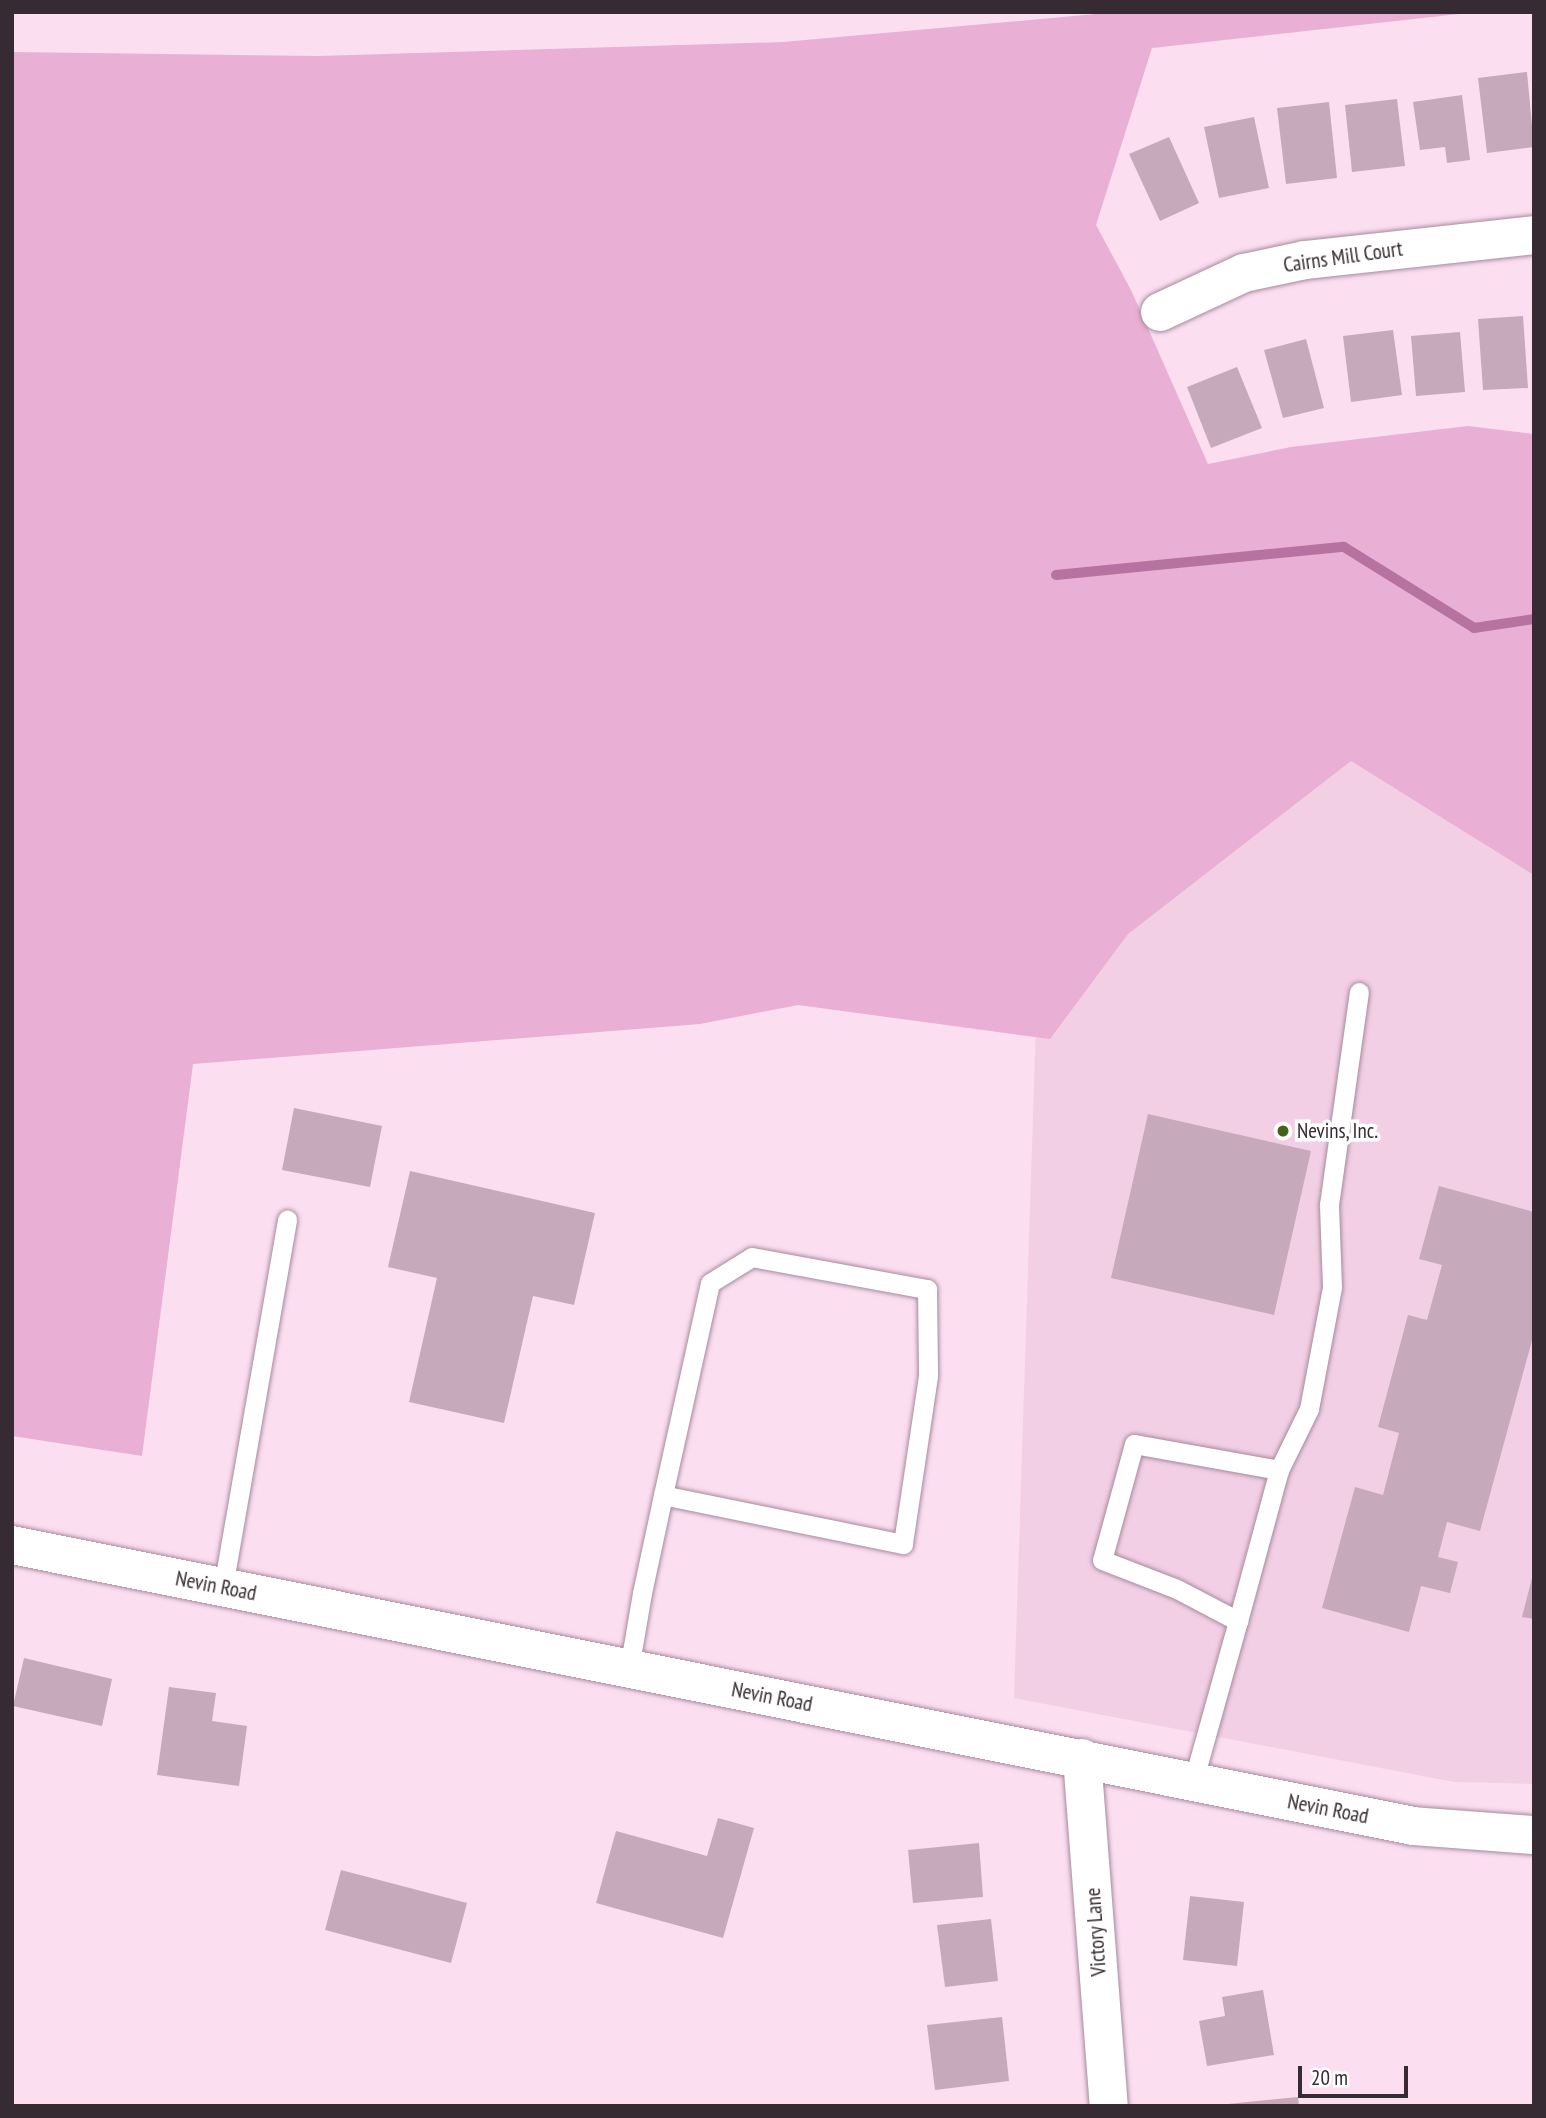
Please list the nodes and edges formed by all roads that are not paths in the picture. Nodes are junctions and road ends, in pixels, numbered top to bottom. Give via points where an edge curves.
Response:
1 (1534, 235) edge
2 (1160, 312) dead end
3 (1359, 992) dead end
4 (287, 1220) dead end
5 (1279, 1470) junction
6 (663, 1495) junction
7 (12, 1545) edge
8 (223, 1587) junction
9 (1238, 1621) junction
10 (629, 1669) junction
11 (1082, 1758) junction
12 (1193, 1782) junction
13 (1534, 1835) edge
14 (1110, 2106) edge

1 - 2 street, Cairns Mill Court via 1331,257 1256,270
3 - 5 lane via 1329,1205 1332,1287 1309,1409
4 - 8 lane
5 - 9 lane
5 - 9 lane via 1134,1444 1102,1560 1177,1589
6 - 6 lane via 710,1283 752,1257 927,1289 928,1376 903,1544
6 - 10 lane
7 - 8 street, Nevin Road
8 - 10 street, Nevin Road
9 - 12 lane
10 - 11 street, Nevin Road
11 - 12 street, Nevin Road
11 - 14 street, Victory Lane
12 - 13 street, Nevin Road via 1413,1826

